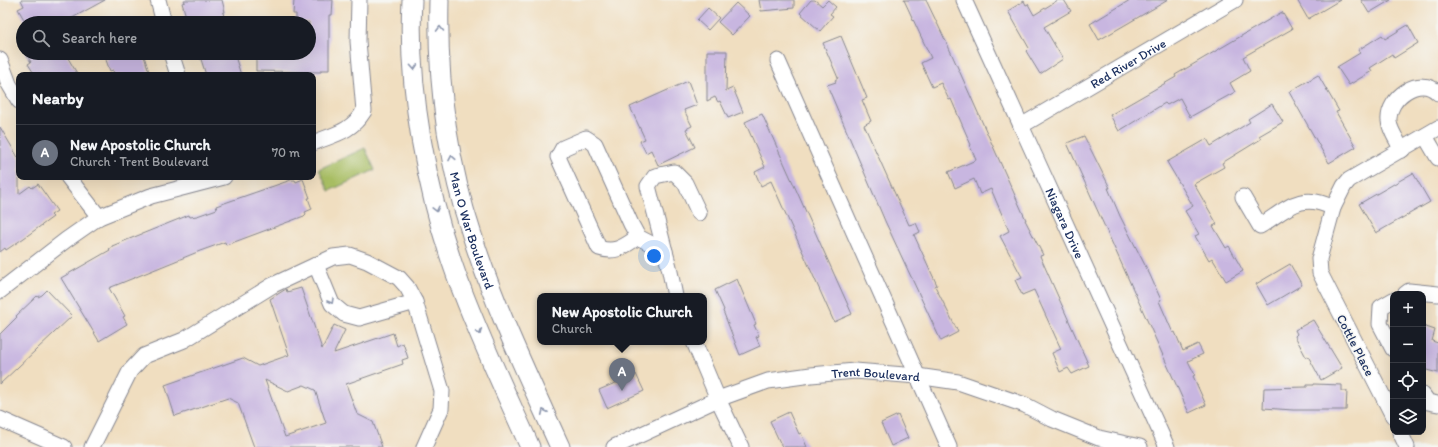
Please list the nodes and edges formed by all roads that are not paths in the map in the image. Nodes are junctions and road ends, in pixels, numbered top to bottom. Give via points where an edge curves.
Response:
1 (158, 0) edge
2 (359, 0) edge
3 (412, 0) edge
4 (439, 0) edge
5 (964, 0) edge
6 (1235, 0) edge
7 (162, 16) edge
8 (0, 60) edge
9 (173, 60) edge
10 (778, 61) dead end
11 (177, 72) edge
12 (1438, 93) edge
13 (16, 96) edge
14 (1021, 126) junction
15 (1438, 128) edge
16 (1425, 136) junction
17 (316, 142) edge
18 (1402, 150) junction
19 (1438, 158) edge
20 (70, 180) edge
21 (210, 180) edge
22 (1243, 197) dead end
23 (1333, 208) junction
24 (699, 213) dead end
25 (99, 217) junction
26 (638, 237) junction
27 (665, 251) junction
28 (316, 265) junction
29 (0, 291) edge
30 (674, 293) edge
31 (1426, 293) edge
32 (1438, 294) edge
33 (415, 302) junction
34 (1390, 302) edge
35 (1390, 343) edge
36 (695, 345) edge
37 (917, 376) junction
38 (718, 399) junction
39 (1426, 399) edge
40 (1438, 404) edge
41 (1390, 410) edge
42 (0, 419) edge
43 (1401, 435) edge
44 (64, 447) edge
45 (92, 447) edge
46 (424, 447) edge
47 (530, 447) edge
48 (560, 447) edge
49 (614, 447) edge
50 (741, 447) edge
51 (949, 447) edge
52 (1140, 447) edge
53 (1167, 447) edge
54 (1407, 447) edge

1 - 7 street
2 - 17 street via 358,41 364,111 347,129
3 -> 47 main road via 416,100 431,188 440,223 457,277
48 -> 4 main road, Man O War Boulevard via 489,284 460,192 448,136 442,86
5 - 14 street, Niagara Drive
6 - 14 street, Red River Drive
8 - 13 street
9 - 11 street
10 - 37 street
12 - 18 street via 1433,87 1423,86 1404,91 1394,101 1389,113 1389,123
14 - 53 street, Niagara Drive
15 - 16 street
16 - 18 street
16 - 19 street
18 - 23 street via 1349,180
20 - 25 street
21 - 25 street via 151,196
22 - 23 street via 1260,226 1305,200 1320,202
23 - 41 street, Cottle Place via 1319,259 1320,273
24 - 27 street via 685,183 674,172 655,176 648,186
25 - 29 street
26 - 26 street via 595,144 586,138 563,148 558,157 599,248 616,250
26 - 27 street
27 - 30 street
28 - 33 street via 333,257 350,255 367,261 399,278 407,286
28 -> 33 street via 332,304 344,314 359,318
28 - 45 street via 273,285 184,340 144,356 130,371
31 - 32 street
33 - 46 street via 442,391 441,409
34 - 35 street via 1381,307 1380,324
36 - 38 street
37 - 38 street, Trent Boulevard via 855,371 811,374 768,381
37 - 51 street
37 - 52 street, Trent Boulevard via 958,382 1025,405 1099,438
38 - 49 street, Trent Boulevard
38 - 50 street
39 - 40 street
42 - 44 street
43 - 54 street

